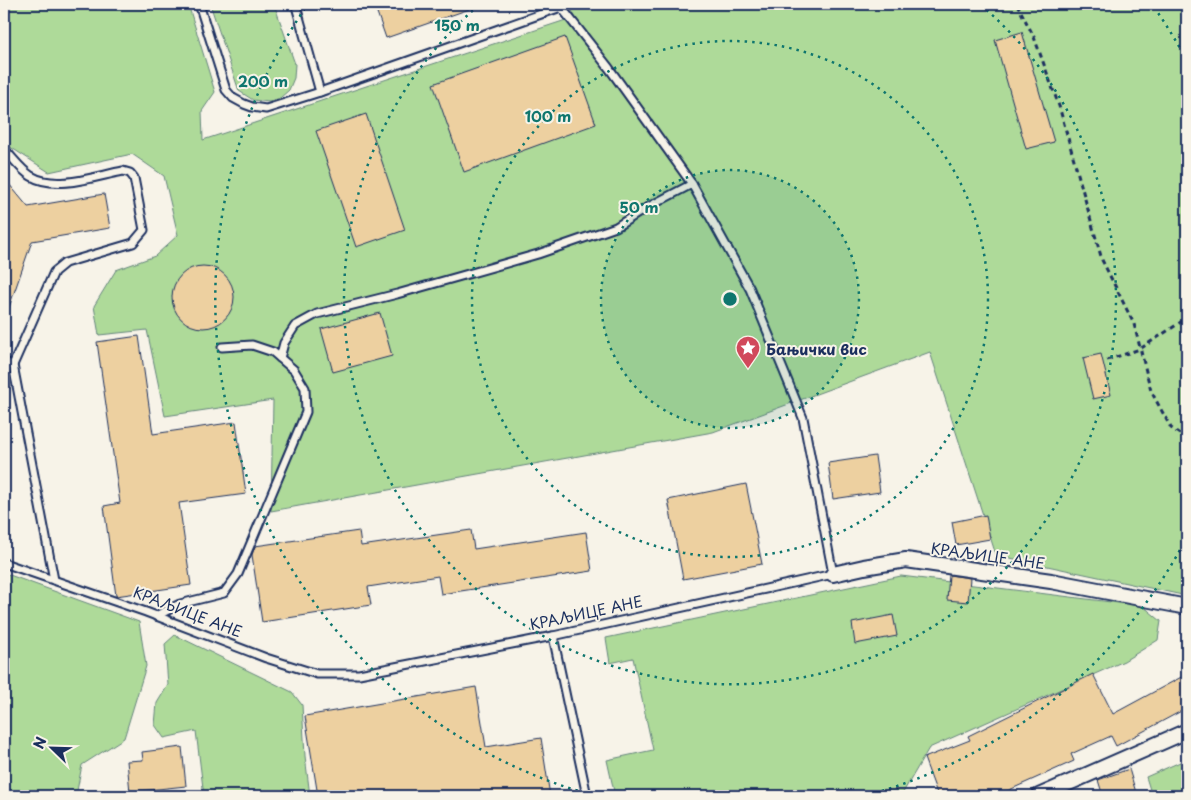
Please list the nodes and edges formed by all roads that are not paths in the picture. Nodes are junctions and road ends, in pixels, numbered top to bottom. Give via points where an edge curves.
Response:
1 (199, 4) edge
2 (560, 5) edge
3 (296, 6) dead end
4 (320, 92) junction
5 (4, 149) edge
6 (692, 184) junction
7 (222, 347) dead end
8 (280, 358) junction
9 (4, 362) edge
10 (13, 365) junction
11 (4, 562) edge
12 (832, 574) junction
13 (54, 580) junction
14 (1187, 607) edge
15 (156, 616) junction
16 (553, 636) junction
17 (1187, 731) edge
18 (587, 796) edge
19 (1039, 796) edge

1 - 4 lane via 226,90 233,98 252,107 266,109
2 - 4 lane
2 - 6 lane
3 - 4 lane
5 - 10 lane via 29,175 43,182 59,183 122,171 130,173 134,178 144,230 133,243 65,263 54,272
6 - 8 lane via 616,227 538,254 316,314 295,326 284,343
6 - 12 lane via 750,288 803,418
7 - 8 lane via 252,345
8 - 15 lane via 294,370 305,388 306,412 238,574 224,593 180,604
9 - 10 lane
10 - 13 lane
11 - 13 lane, КРАЉИЦЕ АНЕ
12 - 14 street, КРАЉИЦЕ АНЕ via 906,560 1051,581
12 - 16 lane, КРАЉИЦЕ АНЕ
13 - 15 lane, КРАЉИЦЕ АНЕ
15 - 16 lane, КРАЉИЦЕ АНЕ via 317,674 359,674
16 - 18 lane
17 - 19 street

